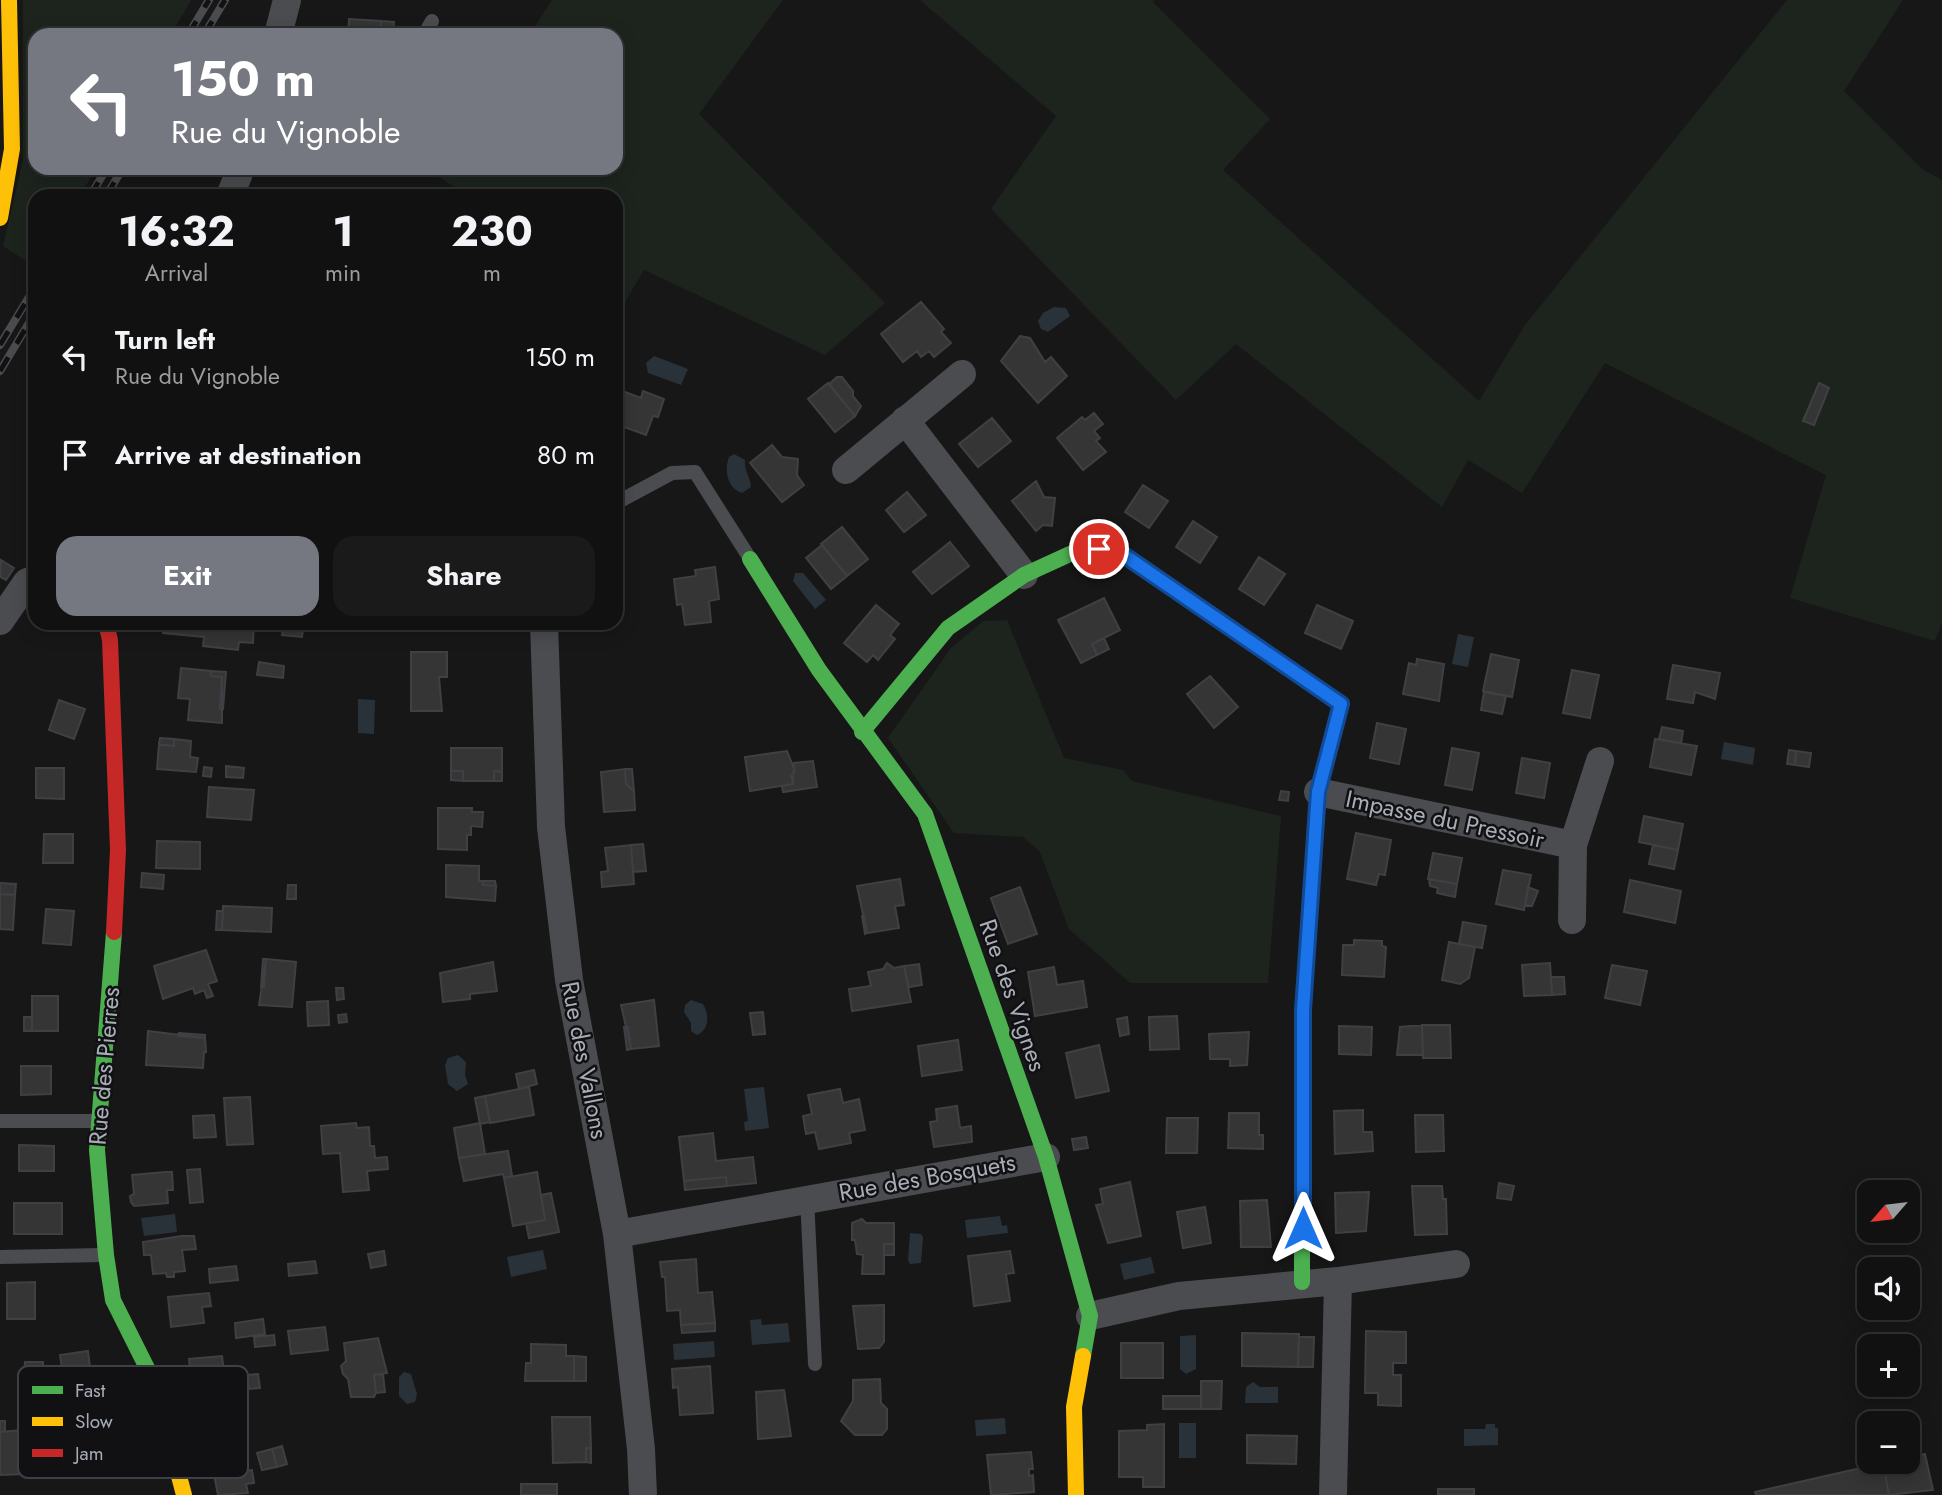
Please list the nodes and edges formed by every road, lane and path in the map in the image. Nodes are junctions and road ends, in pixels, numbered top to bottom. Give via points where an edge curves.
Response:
1 (9, 0) edge
2 (287, 0) edge
3 (432, 21) dead end
4 (280, 28) edge
5 (428, 28) edge
6 (0, 218) edge
7 (962, 374) dead end
8 (905, 420) junction
9 (846, 470) dead end
10 (623, 499) edge
11 (750, 559) joint
12 (1024, 575) junction
13 (28, 582) edge
14 (0, 621) edge
15 (108, 630) edge
16 (544, 630) edge
17 (862, 732) junction
18 (1600, 761) dead end
19 (1318, 792) junction
20 (1573, 845) junction
21 (1572, 920) dead end
22 (0, 1121) edge
23 (97, 1121) junction
24 (1046, 1157) junction
25 (807, 1198) junction
26 (617, 1234) junction
27 (106, 1255) junction
28 (0, 1257) edge
29 (1456, 1264) dead end
30 (1338, 1281) junction
31 (1303, 1282) junction
32 (1090, 1316) junction
33 (815, 1364) dead end
34 (146, 1366) edge
35 (180, 1478) edge
36 (184, 1495) edge
37 (643, 1495) edge
38 (1076, 1495) edge
39 (1333, 1495) edge

1 - 6 street via 12,149
2 - 4 street
3 - 5 lane
7 - 8 street
8 - 9 street
8 - 12 street
10 - 11 lane via 673,472 695,472
11 - 17 street, Rue des Vignes
12 - 17 street via 948,628
12 - 19 street via 1083,548 1115,549 1341,704
13 - 14 street
15 - 23 street, Rue des Pierres via 118,850 109,1025
16 - 26 street, Rue des Vallons via 551,827 569,980
17 - 24 street, Rue des Vignes via 925,814
18 - 20 street, Impasse du Pressoir
19 - 20 street, Impasse du Pressoir
19 - 31 street via 1303,1010
20 - 21 street, Impasse du Pressoir
22 - 23 lane
23 - 27 street, Rue des Pierres
24 - 25 street, Rue des Bosquets
24 - 32 street, Rue des Vignes
25 - 26 street, Rue des Bosquets
25 - 33 lane, Rue des Bosquets
26 - 37 street, Rue des Vallons
27 - 28 lane
27 - 34 street, Rue des Pierres via 113,1300
29 - 30 street
30 - 31 street
30 - 39 street
31 - 32 street via 1179,1296
32 - 38 street, Rue des Vignes via 1074,1407
35 - 36 street, Rue des Pierres

